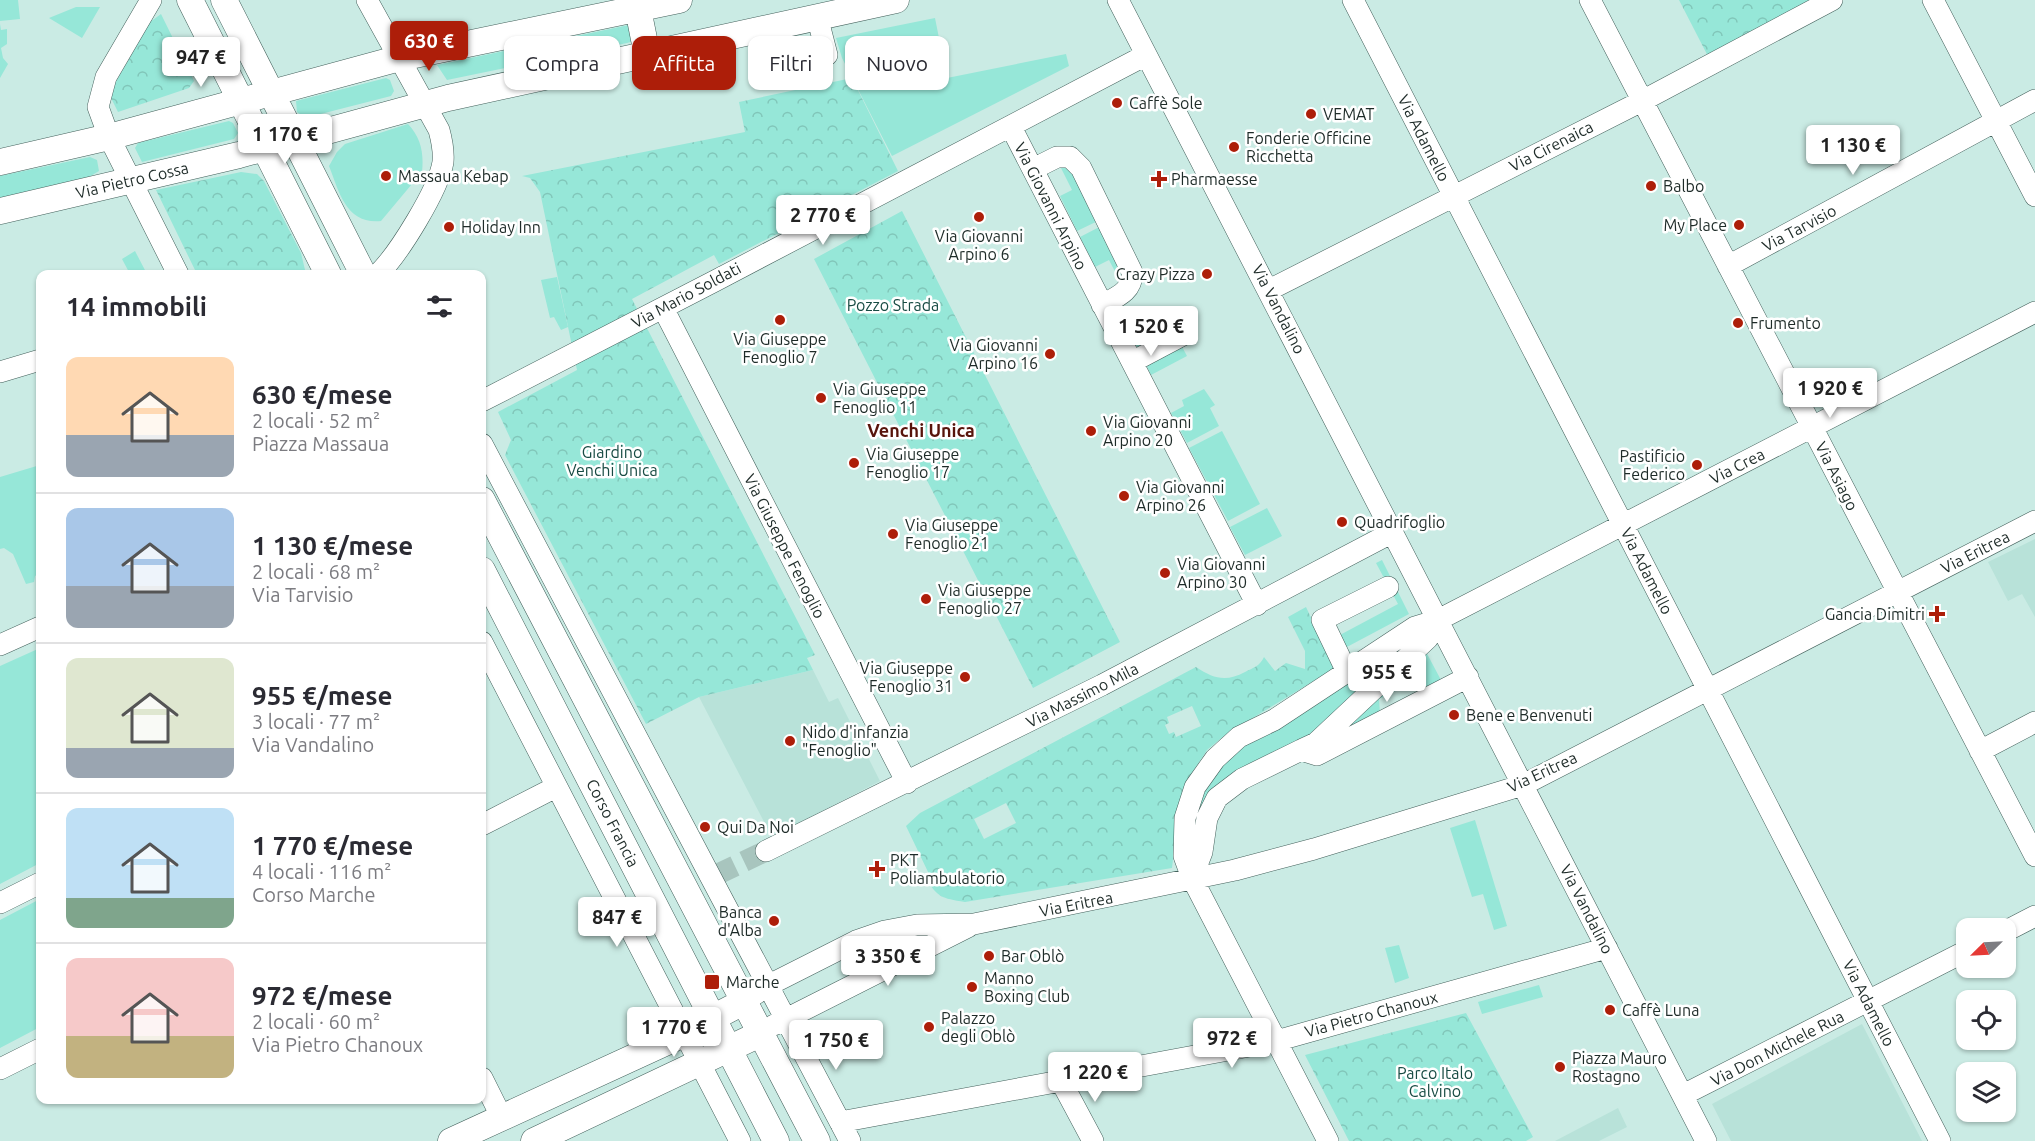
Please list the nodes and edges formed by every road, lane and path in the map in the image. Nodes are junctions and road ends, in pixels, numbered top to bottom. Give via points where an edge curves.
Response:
1 (151, 0) edge
2 (190, 0) edge
3 (224, 0) edge
4 (367, 0) edge
5 (679, 0) edge
6 (896, 0) edge
7 (1118, 0) edge
8 (1353, 0) edge
9 (1590, 0) edge
10 (1832, 0) edge
11 (1933, 0) edge
12 (638, 9) junction
13 (817, 16) junction
14 (643, 36) edge
15 (728, 36) edge
16 (822, 36) edge
17 (1146, 55) junction
18 (632, 57) edge
19 (400, 58) junction
20 (270, 91) junction
21 (240, 100) junction
22 (2035, 100) edge
23 (1642, 101) junction
24 (424, 105) junction
25 (1996, 121) junction
26 (1011, 127) junction
27 (109, 137) junction
28 (294, 140) junction
29 (264, 148) junction
30 (0, 162) edge
31 (1033, 169) junction
32 (131, 181) junction
33 (1454, 196) junction
34 (2035, 196) edge
35 (0, 211) edge
36 (1728, 266) junction
37 (176, 270) edge
38 (324, 270) edge
39 (377, 270) edge
40 (381, 270) edge
41 (1269, 290) junction
42 (1102, 305) junction
43 (663, 308) junction
44 (2035, 312) edge
45 (1184, 335) dead end
46 (36, 361) edge
47 (1132, 362) junction
48 (0, 372) edge
49 (486, 399) edge
50 (1812, 427) junction
51 (486, 452) edge
52 (486, 508) edge
53 (2035, 521) edge
54 (1622, 523) junction
55 (1393, 532) junction
56 (539, 554) junction
57 (486, 578) edge
58 (1388, 587) dead end
59 (1898, 592) junction
60 (1257, 605) junction
61 (541, 612) junction
62 (1438, 620) junction
63 (36, 629) edge
64 (0, 645) edge
65 (486, 650) edge
66 (1347, 672) junction
67 (1468, 677) junction
68 (1708, 689) junction
69 (2035, 722) edge
70 (1301, 750) junction
71 (1980, 751) junction
72 (908, 783) junction
73 (1523, 784) junction
74 (556, 787) junction
75 (486, 823) edge
76 (766, 851) tunnel mouth
77 (2035, 856) edge
78 (1192, 878) junction
79 (36, 885) edge
80 (0, 903) edge
81 (2035, 916) edge
82 (974, 924) junction
83 (2016, 926) edge
84 (1607, 948) junction
85 (1956, 956) edge
86 (769, 985) junction
87 (746, 1000) junction
88 (1868, 1000) junction
89 (786, 1018) junction
90 (714, 1019) junction
91 (762, 1033) junction
92 (684, 1034) junction
93 (1276, 1041) junction
94 (730, 1050) junction
95 (36, 1051) edge
96 (699, 1064) junction
97 (0, 1069) edge
98 (1062, 1083) junction
99 (486, 1086) edge
100 (1683, 1095) junction
101 (502, 1118) junction
102 (845, 1132) edge
103 (451, 1141) edge
104 (534, 1141) edge
105 (740, 1141) edge
106 (776, 1141) edge
107 (817, 1141) edge
108 (1093, 1141) edge
109 (1328, 1141) edge
110 (1706, 1141) edge
111 (1940, 1141) edge

1 - 27 street via 106,77 99,97 99,114
2 - 21 main road
3 - 20 main road
4 - 19 street
5 - 12 main road
6 - 13 main road, Via Pietro Cossa
7 - 17 street, Via Vandalino
8 - 33 street, Via Adamello
9 - 23 street, Via Asiago
10 - 23 street, Via Cirenaica
11 - 25 street
12 - 14 main road
12 - 19 main road
13 - 15 main road, Via Pietro Cossa
13 - 16 street
17 - 26 street, Via Mario Soldati
17 - 41 street, Via Vandalino
18 - 24 main road, Via Pietro Cossa
19 - 20 main road
19 - 24 street
20 - 21 main road
20 - 28 main road
21 - 27 main road
21 - 29 main road
22 - 25 street, Via Tarvisio
23 - 33 street, Via Cirenaica
23 - 36 street, Via Asiago
24 - 28 main road, Via Pietro Cossa
24 - 40 street via 439,130 442,164 423,209
25 - 34 street
25 - 36 street, Via Tarvisio
26 - 31 street, Via Giovanni Arpino
26 - 43 street, Via Mario Soldati
27 - 30 main road
27 - 32 street
28 - 29 main road, Via Pietro Cossa
28 - 39 main road
29 - 32 main road, Via Pietro Cossa
29 - 38 main road
31 - 42 street, Via Giovanni Arpino
31 - 42 street via 1056,157 1071,157 1092,189 1132,272 1127,290
32 - 35 main road, Via Pietro Cossa
32 - 37 street
33 - 41 street, Via Cirenaica
33 - 54 street, Via Adamello
36 - 50 street, Via Asiago
41 - 55 street, Via Vandalino
42 - 47 street, Via Giovanni Arpino
43 - 49 street, Via Mario Soldati
43 - 72 street, Via Giuseppe Fenoglio
44 - 50 street, Via Crea
45 - 47 street
46 - 48 street
47 - 60 street, Via Giovanni Arpino
50 - 54 street, Via Crea
50 - 59 street, Via Asiago
51 - 56 street, Corso Francia
52 - 61 main road, Corso Francia
53 - 59 street, Via Eritrea
54 - 62 street, Via Crea
54 - 68 street, Via Adamello
55 - 60 street, Via Massimo Mila
55 - 62 street, Via Vandalino
56 - 61 street, Corso Francia
56 - 86 street, Corso Francia
57 - 90 main road, Corso Francia
58 - 66 street via 1322,620
59 - 68 street, Via Eritrea
59 - 71 street, Via Asiago
60 - 72 street, Via Massimo Mila
61 - 87 main road, Corso Francia
62 - 66 street via 1415,627
62 - 67 street, Via Vandalino
62 - 70 street via 1428,638 1316,743
63 - 64 street
65 - 74 street, Corso Francia
66 - 78 street via 1274,720 1239,737 1215,759 1195,787 1185,818 1184,856
67 - 70 street via 1317,755
67 - 73 street, Via Vandalino
68 - 73 street, Via Eritrea
68 - 88 street, Via Adamello
69 - 71 street
70 - 78 street via 1242,779 1217,798 1207,818 1202,852
71 - 77 street, Via Asiago
72 - 76 street, Via Massimo Mila
73 - 78 street, Via Eritrea via 1314,849
73 - 84 street, Via Vandalino
74 - 75 street
74 - 92 street, Corso Francia
78 - 82 street, Via Eritrea
78 - 93 street
79 - 80 street
81 - 83 street
82 - 86 street via 917,925 885,931 856,941
82 - 89 street
84 - 93 street, Via Pietro Chanoux
84 - 100 street, Via Vandalino
85 - 88 street, Via Don Michele Rua
86 - 87 street
86 - 89 street, Corso Francia
87 - 90 main road
87 - 91 main road, Corso Francia
88 - 100 street, Via Don Michele Rua
88 - 111 street, Via Adamello
89 - 91 street
89 - 102 street, Corso Francia
90 - 92 main road
90 - 94 main road, Corso Francia
91 - 94 main road
91 - 107 main road, Corso Francia
92 - 96 street, Corso Francia
92 - 101 main road
93 - 98 street, Via Pietro Chanoux
93 - 109 street
94 - 96 main road
94 - 106 main road, Corso Francia
95 - 97 street
96 - 104 main road
96 - 105 street, Corso Francia
98 - 102 street, Via Pietro Chanoux
98 - 108 street
99 - 101 street
100 - 110 street, Via Vandalino
101 - 103 main road

